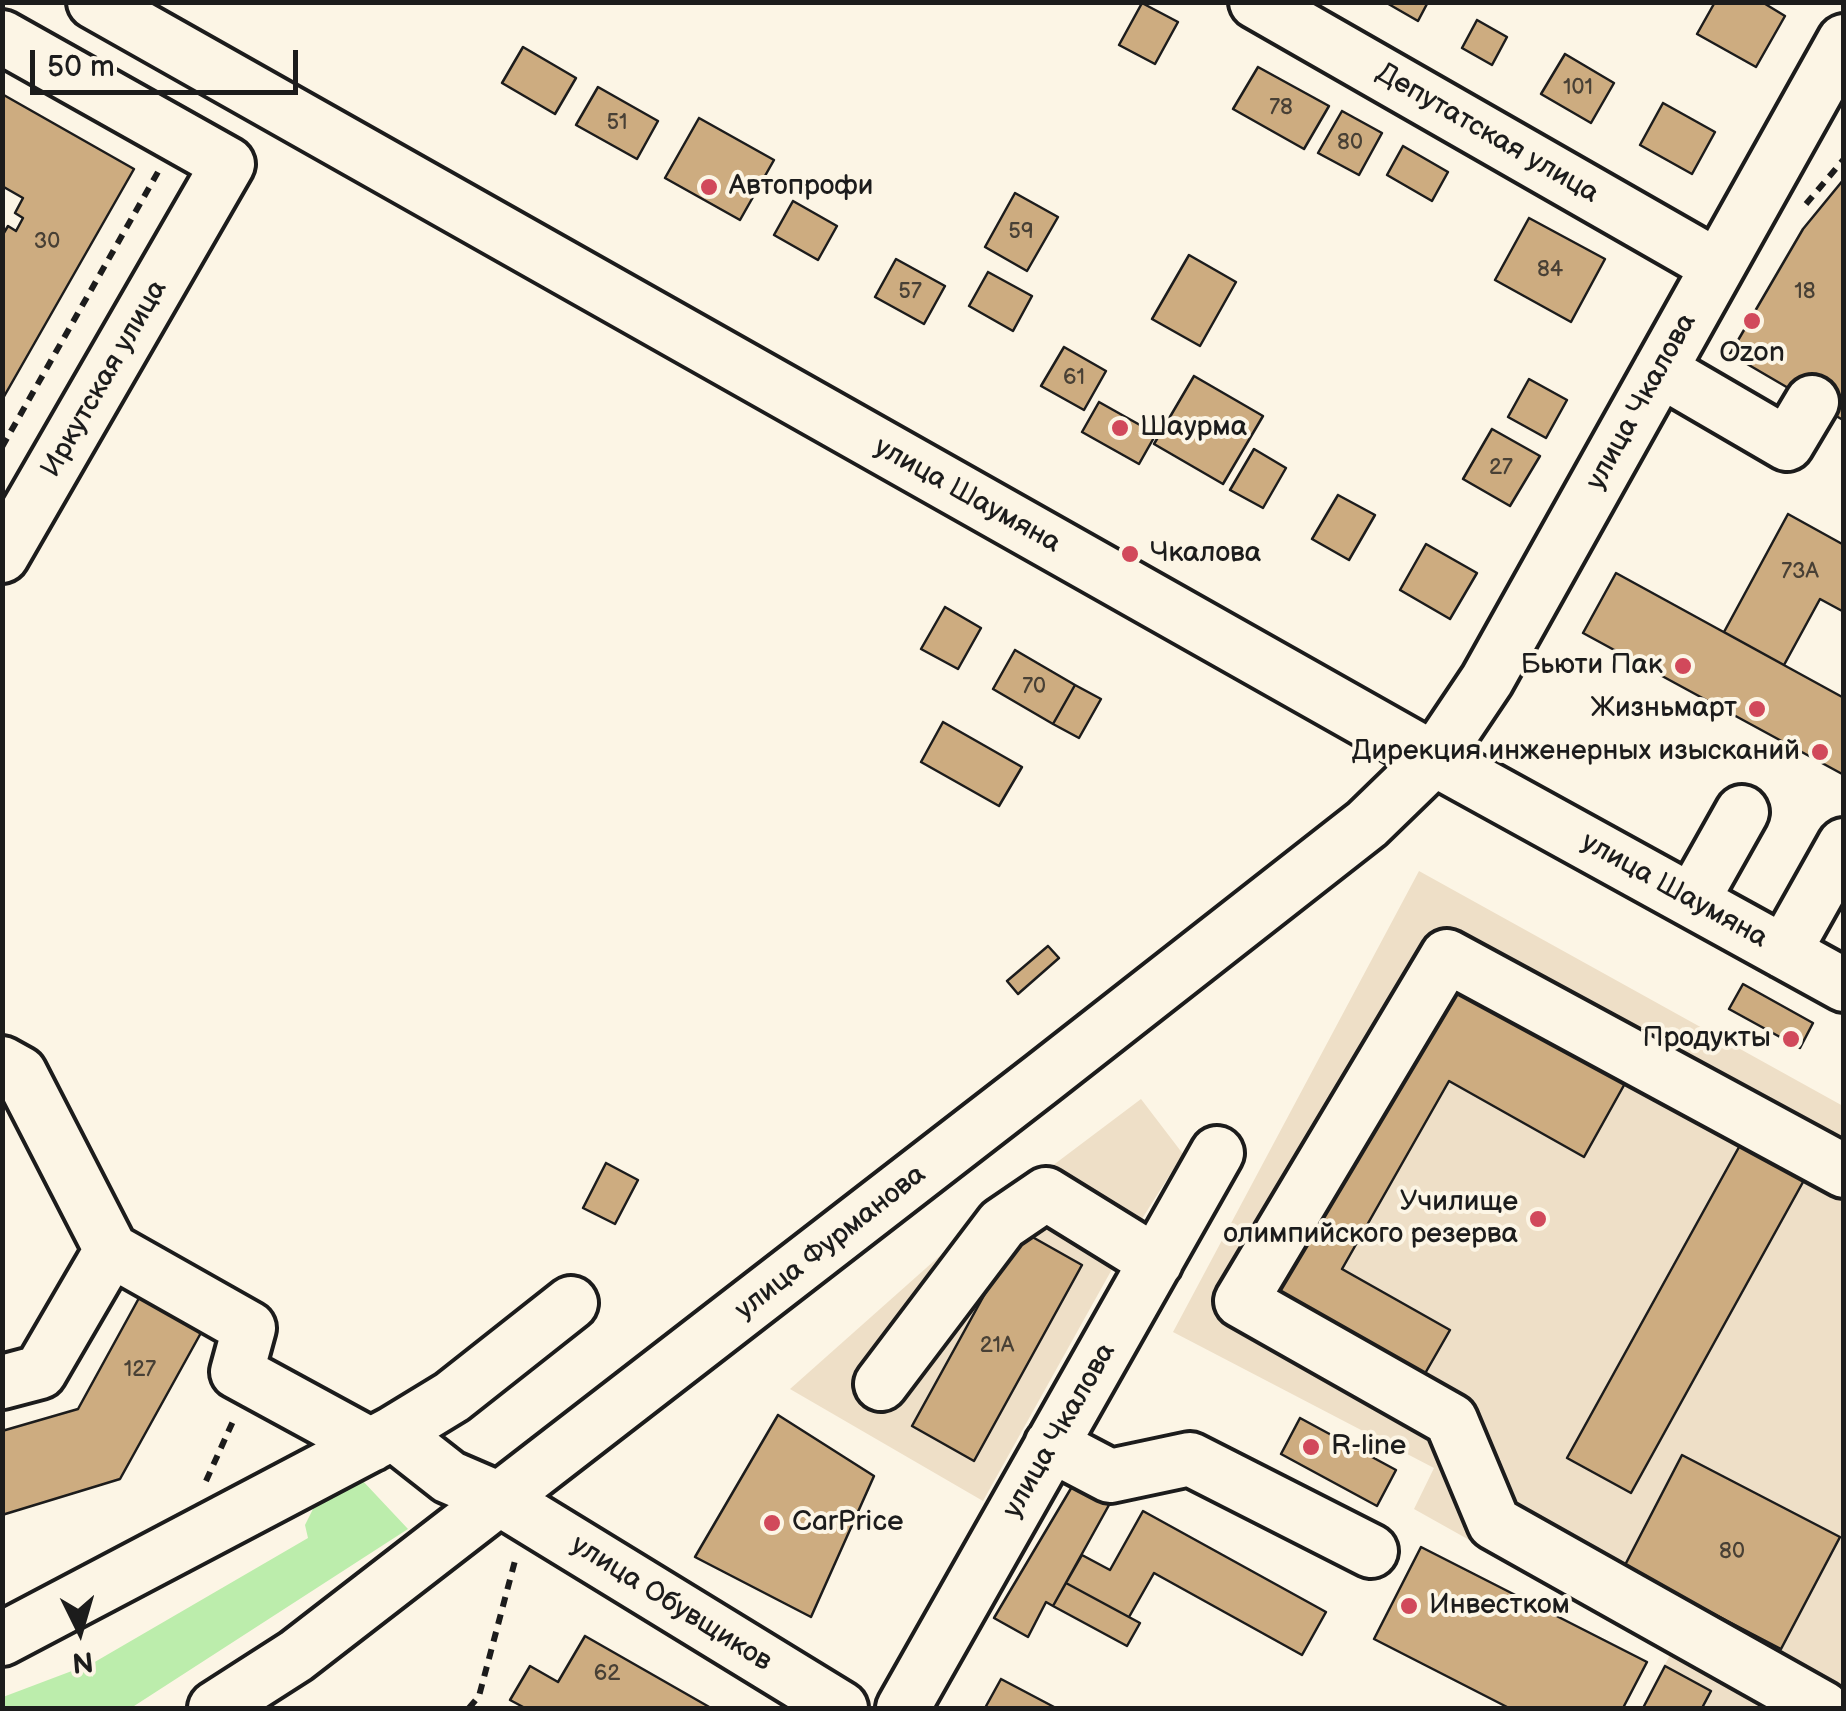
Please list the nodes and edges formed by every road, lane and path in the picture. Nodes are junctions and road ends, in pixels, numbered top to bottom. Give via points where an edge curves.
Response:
1 (1256, 2) edge
2 (101, 4) edge
3 (2, 36) edge
4 (1844, 41) edge
5 (179, 136) junction
6 (1717, 266) junction
7 (1660, 370) junction
8 (1796, 411) dead end
9 (2, 446) edge
10 (2, 556) edge
11 (1434, 759) junction
12 (1742, 812) dead end
13 (1844, 846) edge
14 (1692, 901) junction
15 (1784, 952) junction
16 (1844, 985) edge
17 (2, 1063) edge
18 (1217, 1153) dead end
19 (1844, 1171) edge
20 (111, 1250) junction
21 (1156, 1262) junction
22 (571, 1302) dead end
23 (252, 1380) junction
24 (2, 1382) edge
25 (880, 1384) dead end
26 (382, 1439) junction
27 (1051, 1445) junction
28 (199, 1495) dead end
29 (500, 1498) junction
30 (1371, 1551) dead end
31 (516, 1556) dead end
32 (2, 1639) edge
33 (214, 1708) edge
34 (468, 1708) edge
35 (842, 1708) edge
36 (903, 1708) edge
37 (1823, 1708) edge

1 - 6 street, Депутатская улица
2 - 11 street, улица Шаумяна
3 - 5 street
4 - 6 street, улица Чкалова
5 - 9 path
5 - 10 street, Иркутская улица via 228,164
6 - 7 street, улица Чкалова
7 - 8 street
7 - 11 street, улица Чкалова via 1487,680
11 - 14 street, улица Шаумяна
11 - 29 street, улица Фурманова via 1367,824
12 - 14 street
13 - 15 street
14 - 15 street, улица Шаумяна
15 - 16 street, улица Шаумяна
17 - 20 street via 20,1073
18 - 21 street, улица Чкалова
19 - 37 street via 1447,956 1241,1301 1451,1420 1494,1523
20 - 23 street via 249,1328 237,1372
20 - 24 street via 40,1372
21 - 25 street via 1046,1194 1002,1224
21 - 27 street, улица Чкалова
22 - 26 street via 452,1396
23 - 26 street, улица Обувщиков
23 - 28 path
26 - 29 street, улица Обувщиков
26 - 32 street
27 - 30 street via 1110,1476 1190,1458
27 - 36 street, улица Чкалова
29 - 33 street, улица Фурманова via 296,1656
29 - 35 street, улица Обувщиков
31 - 34 path via 479,1696

